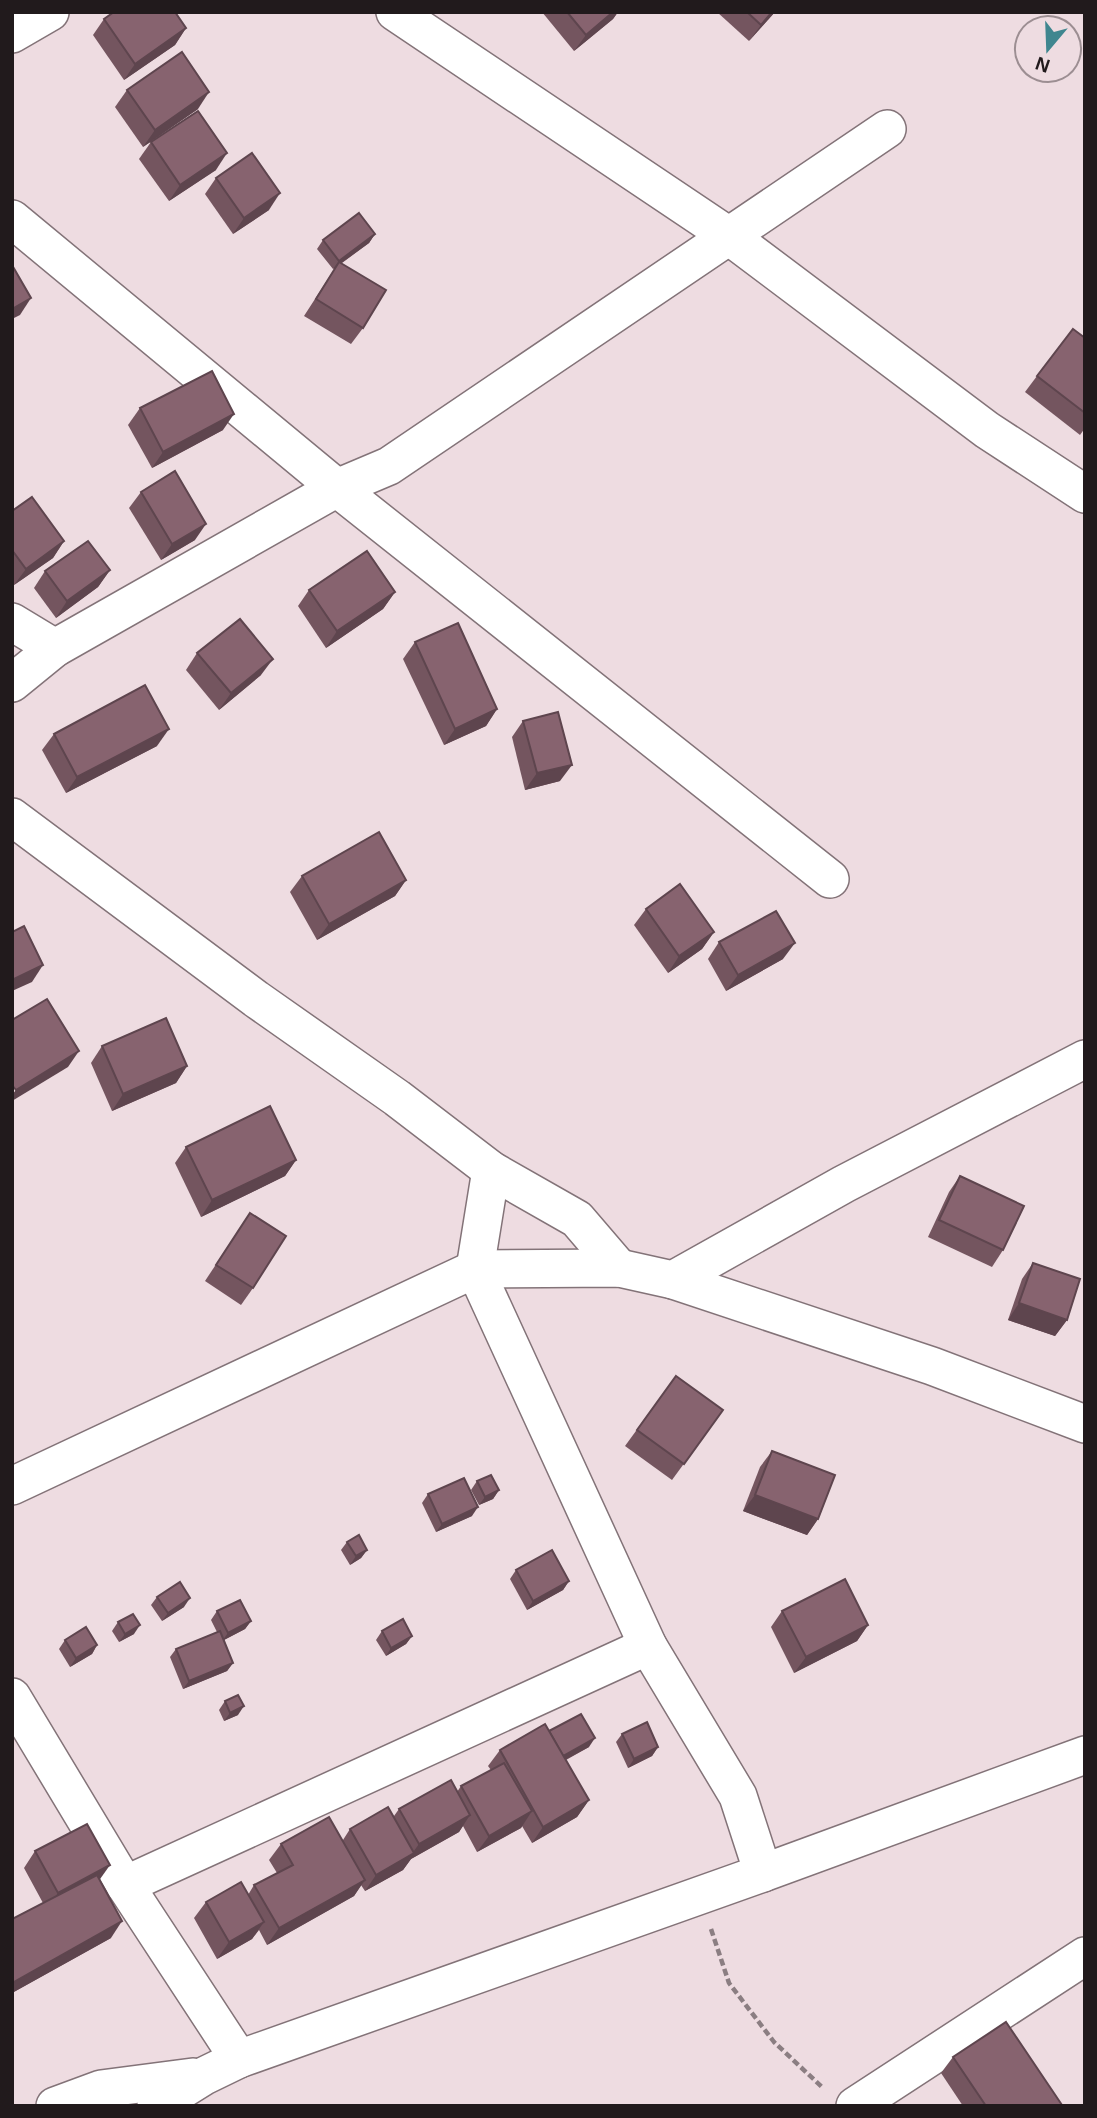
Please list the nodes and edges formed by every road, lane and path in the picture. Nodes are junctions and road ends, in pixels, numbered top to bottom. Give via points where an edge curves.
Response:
1 (50, 12) edge
2 (395, 12) edge
3 (12, 34) edge
4 (887, 129) dead end
5 (12, 219) edge
6 (729, 236) junction
7 (337, 488) junction
8 (1085, 494) edge
9 (12, 622) edge
10 (55, 648) junction
11 (12, 682) edge
12 (12, 817) edge
13 (830, 879) dead end
14 (1085, 1059) edge
15 (491, 1170) junction
16 (618, 1268) junction
17 (475, 1269) junction
18 (673, 1280) junction
19 (1085, 1424) edge
20 (17, 1477) edge
21 (648, 1646) junction
22 (12, 1697) edge
23 (1085, 1755) edge
24 (763, 1873) junction
25 (125, 1885) junction
26 (699, 1895) junction
27 (1085, 1956) edge
28 (239, 2059) junction
29 (204, 2076) junction
30 (863, 2099) edge
31 (55, 2106) edge
32 (156, 2106) edge

1 - 3 street
2 - 6 street
4 - 6 street
5 - 7 street
6 - 7 street via 390,466
6 - 8 street via 987,430
7 - 10 street
7 - 13 street
9 - 10 street
10 - 11 street
12 - 15 street
14 - 18 street via 844,1184
15 - 16 street via 577,1219
15 - 17 street
16 - 17 street
16 - 18 street
17 - 20 street
17 - 21 street
18 - 19 street via 932,1366
21 - 24 street via 738,1796
21 - 25 street
22 - 25 street
23 - 24 street
24 - 26 street
25 - 28 street
26 - 28 street
26 - 30 path via 729,1983 774,2042
27 - 30 street
28 - 29 street
29 - 31 street via 101,2089
29 - 32 street

